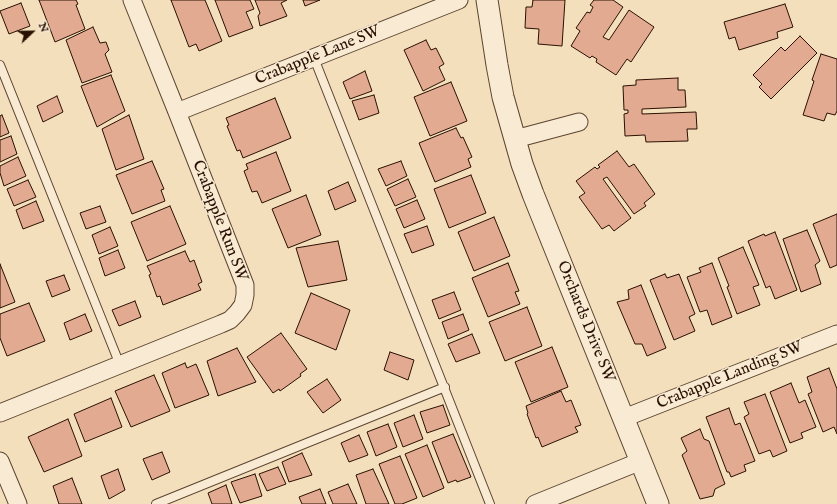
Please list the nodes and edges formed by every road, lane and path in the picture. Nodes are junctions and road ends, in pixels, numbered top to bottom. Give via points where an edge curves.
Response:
1 (132, 0) edge
2 (459, 0) edge
3 (487, 0) edge
4 (314, 58) junction
5 (0, 65) edge
6 (177, 112) junction
7 (579, 122) dead end
8 (515, 139) junction
9 (837, 334) edge
10 (120, 365) junction
11 (444, 387) junction
12 (0, 413) edge
13 (624, 418) junction
14 (0, 461) edge
15 (641, 461) junction
16 (18, 504) edge
17 (156, 504) edge
18 (490, 504) edge
19 (535, 504) edge
20 (658, 504) edge

1 - 6 street, Crabapple Run SW
2 - 4 street, Crabapple Lane SW
3 - 8 street, Orchards Drive SW via 503,97
4 - 6 street, Crabapple Lane SW
4 - 11 lane
5 - 10 lane
6 - 10 street, Crabapple Run SW via 245,285 243,305 230,320
7 - 8 street
8 - 13 street, Orchards Drive SW via 533,194
9 - 13 street, Crabapple Landing SW
10 - 12 street, Crabapple Run SW
11 - 17 lane
11 - 18 lane
13 - 15 street, Orchards Drive SW
14 - 16 street
15 - 19 street
15 - 20 street, Orchards Drive SW

